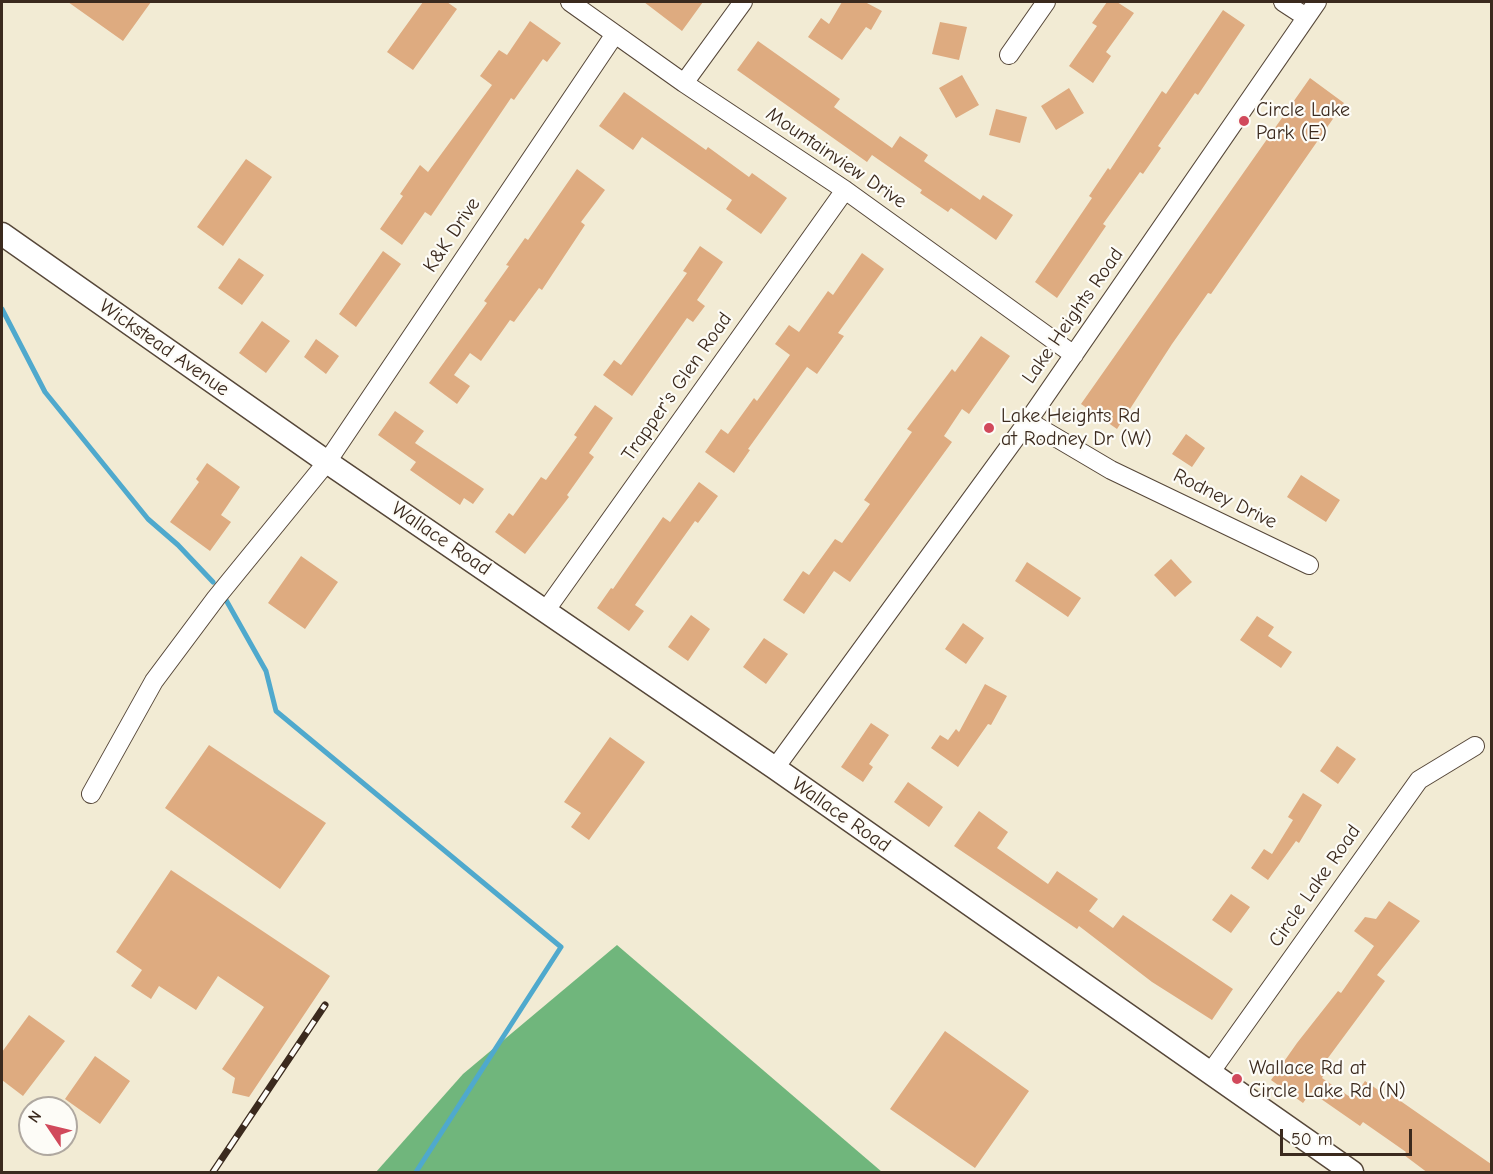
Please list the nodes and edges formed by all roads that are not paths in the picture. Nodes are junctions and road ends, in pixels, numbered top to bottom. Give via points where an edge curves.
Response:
1 (570, 2) edge
2 (743, 2) edge
3 (1046, 2) edge
4 (1283, 2) edge
5 (1317, 2) edge
6 (1306, 17) junction
7 (615, 34) junction
8 (1009, 55) dead end
9 (684, 82) junction
10 (845, 190) junction
11 (2, 234) edge
12 (1074, 355) junction
13 (1028, 421) junction
14 (327, 462) junction
15 (1309, 565) dead end
16 (546, 610) junction
17 (1475, 746) dead end
18 (775, 768) junction
19 (91, 794) dead end
20 (1210, 1073) junction
21 (1352, 1173) edge

1 - 7 street, Mountainview Drive
2 - 9 street
3 - 8 street
4 - 6 street
5 - 6 street, Lake Heights Road
6 - 12 street, Lake Heights Road
7 - 9 street, Mountainview Drive
7 - 14 street, K&K Drive
9 - 10 street, Mountainview Drive
10 - 12 street, Mountainview Drive
10 - 16 street, Trapper's Glen Road
11 - 14 street, Wickstead Avenue
12 - 13 street, Lake Heights Road
13 - 15 street, Rodney Drive via 1111,470
13 - 18 street, Lake Heights Road
14 - 16 street, Wallace Road
14 - 19 street, K&K Drive via 154,681
16 - 18 street, Wallace Road
17 - 20 street, Circle Lake Road via 1419,780
18 - 20 street, Wallace Road
20 - 21 street, Wallace Road

